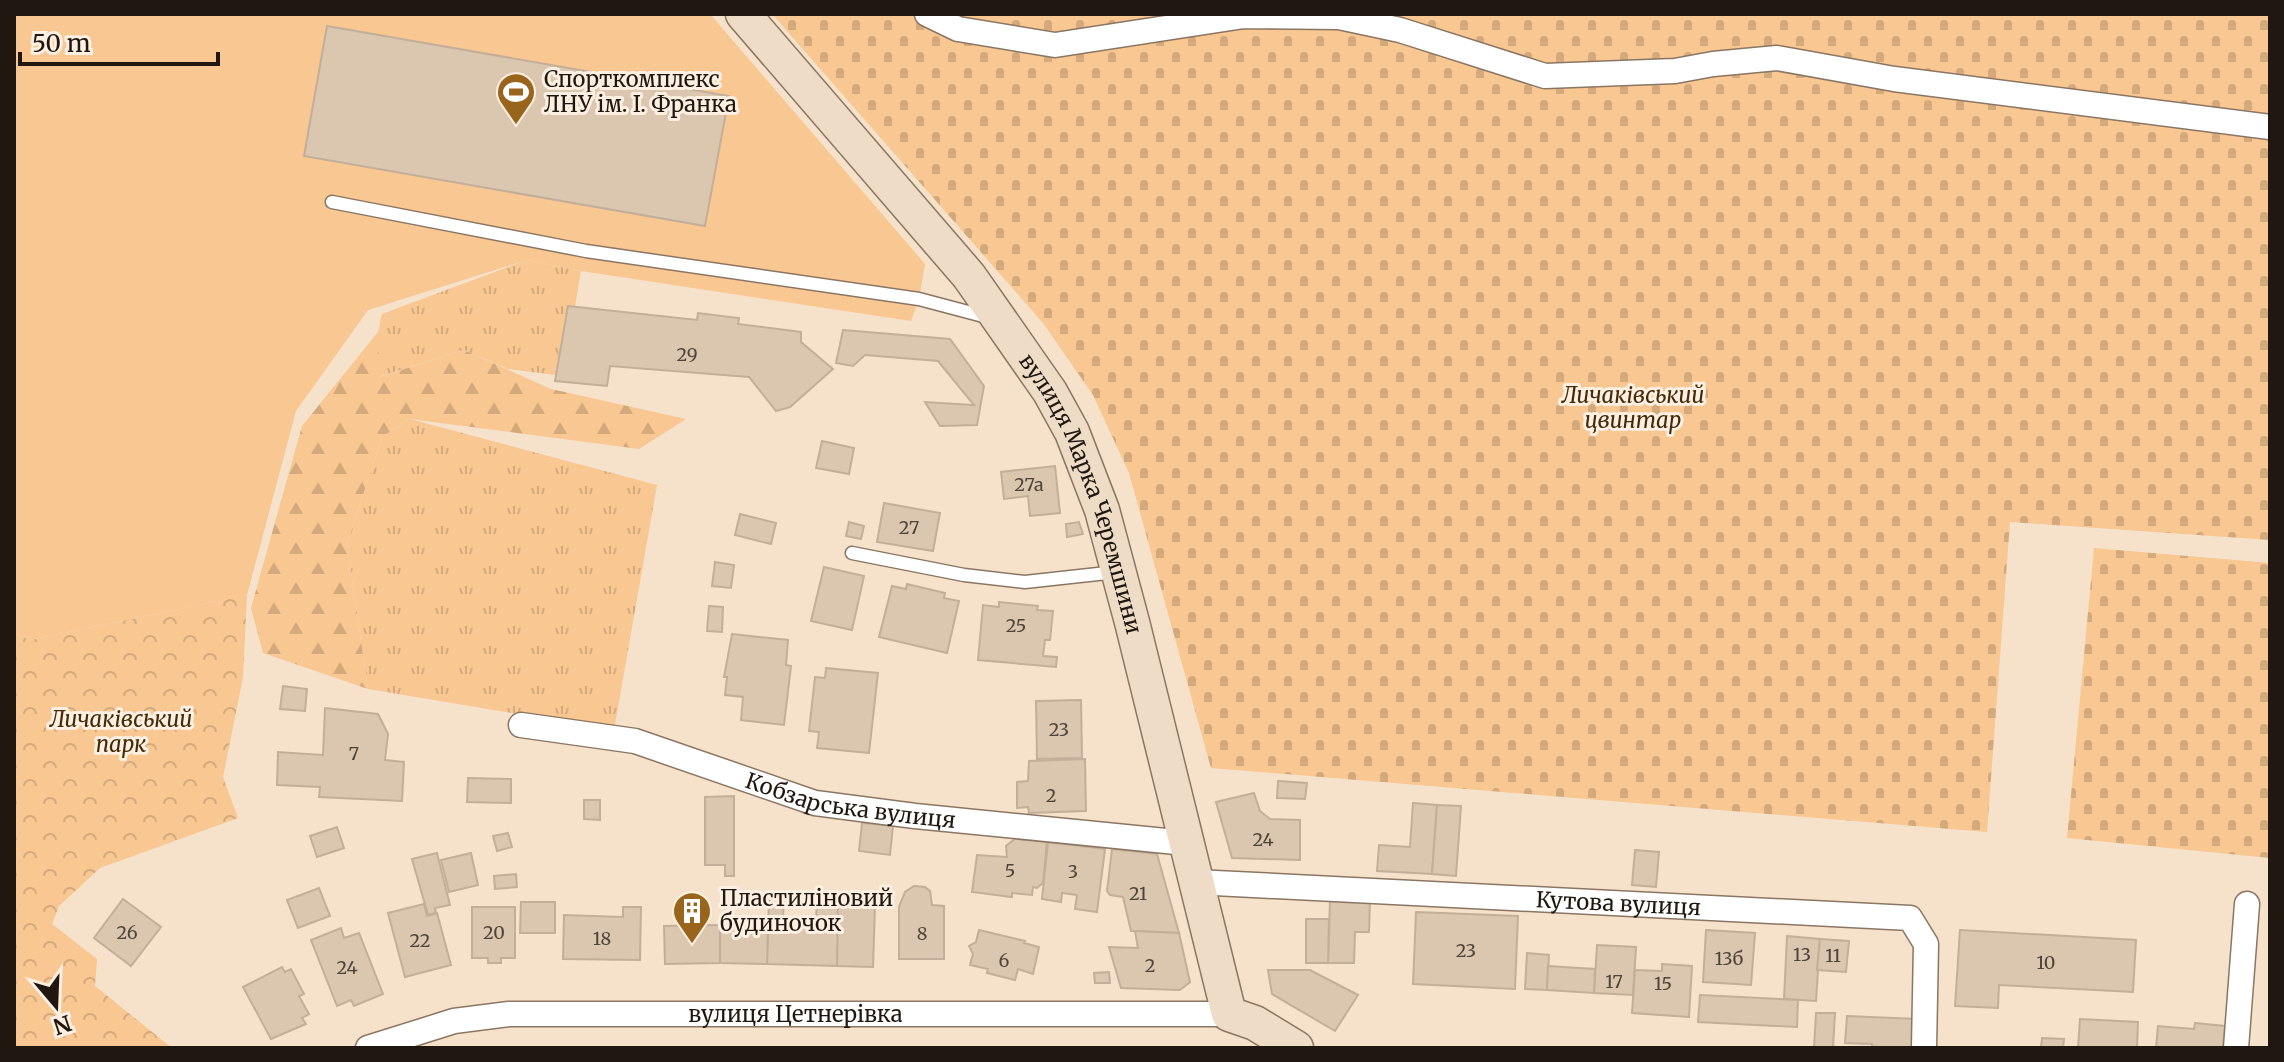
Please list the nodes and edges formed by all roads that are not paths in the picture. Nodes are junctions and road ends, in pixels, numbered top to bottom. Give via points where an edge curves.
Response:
1 (743, 14) edge
2 (927, 14) edge
3 (2270, 127) edge
4 (332, 202) dead end
5 (1005, 324) junction
6 (852, 553) dead end
7 (1119, 572) junction
8 (521, 725) dead end
9 (1186, 843) junction
10 (1195, 882) junction
11 (2247, 904) dead end
12 (1248, 1028) edge
13 (368, 1048) edge
14 (1296, 1048) edge
15 (1924, 1048) edge
16 (2236, 1048) edge

1 - 5 street, вулиця Марка Черемшини
2 - 3 street via 958,29 1055,45 1244,16 1339,17 1400,30 1545,76 1675,71 1777,58 1894,79
4 - 5 lane via 586,251 919,299
5 - 7 street, вулиця Марка Черемшини via 1072,432
6 - 7 lane via 1025,582
7 - 9 street, вулиця Марка Черемшини
8 - 9 street, Кобзарська вулиця via 635,741 815,803
9 - 10 street, вулиця Марка Черемшини
10 - 12 street, вулиця Марка Черемшини
10 - 15 street, Кутова вулиця via 1910,918 1926,944
11 - 16 street
12 - 13 street, вулиця Цетнерівка via 509,1014 454,1021
12 - 14 street

